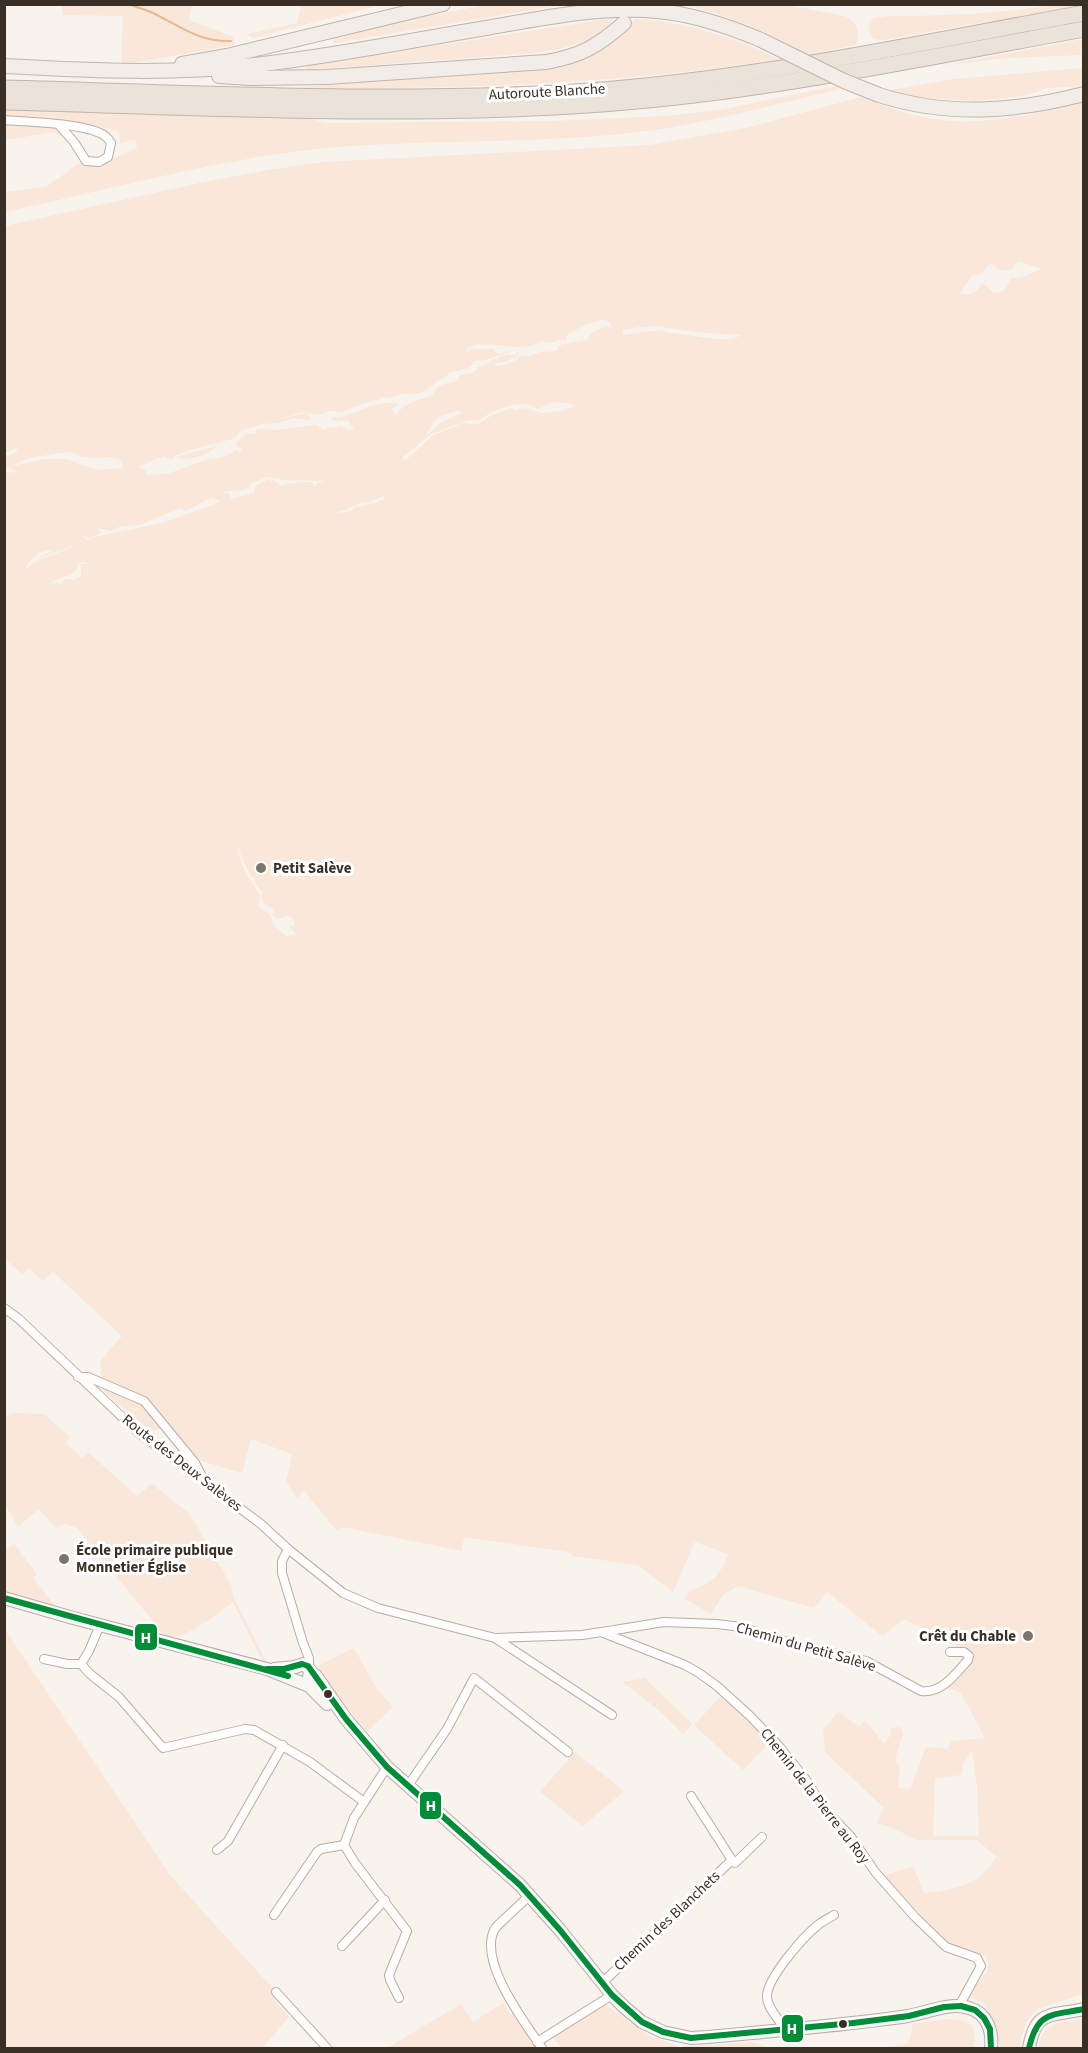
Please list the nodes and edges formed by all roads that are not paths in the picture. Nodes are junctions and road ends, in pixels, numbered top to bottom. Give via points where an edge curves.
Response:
1 (443, 4) edge
2 (1083, 13) edge
3 (624, 23) dead end
4 (1083, 29) edge
5 (4, 66) edge
6 (160, 72) junction
7 (132, 73) junction
8 (4, 88) edge
9 (1083, 94) edge
10 (4, 102) edge
11 (4, 120) edge
12 (59, 125) junction
13 (4, 1308) edge
14 (78, 1377) junction
15 (206, 1483) junction
16 (288, 1549) junction
17 (4, 1598) edge
18 (100, 1625) junction
19 (601, 1632) junction
20 (495, 1638) junction
21 (950, 1652) dead end
22 (44, 1659) dead end
23 (81, 1664) junction
24 (302, 1672) junction
25 (612, 1716) dead end
26 (283, 1745) junction
27 (568, 1752) dead end
28 (387, 1767) junction
29 (407, 1787) junction
30 (690, 1796) dead end
31 (363, 1802) junction
32 (762, 1837) dead end
33 (344, 1845) junction
34 (217, 1850) dead end
35 (732, 1860) junction
36 (530, 1895) junction
37 (385, 1900) junction
38 (274, 1915) dead end
39 (834, 1915) dead end
40 (342, 1946) dead end
41 (602, 1983) junction
42 (276, 1992) dead end
43 (612, 1995) junction
44 (399, 1998) dead end
45 (959, 2006) junction
46 (1083, 2009) edge
47 (785, 2030) junction
48 (539, 2045) edge
49 (327, 2049) edge
50 (991, 2049) edge
51 (1029, 2049) edge

1 - 7 main road via 227,56
2 - 8 highway, Autoroute Blanche via 782,67 589,91 365,97
3 - 6 main road via 590,50 546,62 251,78
4 - 10 highway, Autoroute Blanche via 778,83 589,105 385,110
5 - 7 main road
6 - 7 main road
6 - 9 main road, bridge via 356,51 547,17 644,10 687,15 732,28 844,81 879,95 932,108 984,111 1039,105
11 - 12 street
12 - 12 street via 86,160 99,162 108,156 111,142 103,134
13 - 14 street, Route des Deux Salèves
14 - 15 street, Route des Deux Salèves via 144,1437
14 - 15 street via 88,1377 144,1401 195,1463
15 - 16 street, Route des Deux Salèves
16 - 20 street, Chemin de la Pierre au Roy via 335,1588 359,1600
16 - 24 street via 282,1573 309,1658
17 - 18 street
18 - 23 street
18 - 24 street via 267,1669
19 - 20 street, Chemin de la Pierre au Roy
19 - 21 street, Chemin du Petit Salève via 664,1622 731,1626 866,1660 926,1692 948,1682 968,1660 964,1652
19 - 45 street, Chemin de la Pierre au Roy via 685,1665 717,1686 750,1716 914,1916 946,1947 979,1960 981,1966
20 - 25 street
22 - 23 street
23 - 26 street via 119,1697 163,1748 249,1729
24 - 28 street via 316,1676
26 - 31 street
26 - 34 street via 228,1841
27 - 29 street via 474,1678 453,1720
28 - 29 street
28 - 31 street
29 - 36 street
30 - 35 street, Chemin des Blanchets
31 - 33 street
32 - 35 street, Chemin des Blanchets via 735,1863
33 - 37 street
33 - 38 street via 317,1852
35 - 41 street, Chemin des Blanchets
36 - 41 street
36 - 48 street via 496,1927 491,1938 495,1966
37 - 40 street
37 - 44 street via 407,1931 389,1975
39 - 47 street via 798,1946 768,1988 768,2002
41 - 43 street
42 - 49 street
43 - 47 street via 642,2022 675,2035 692,2038
43 - 48 street
45 - 47 street via 902,2018
45 - 50 street via 984,2017 990,2030
46 - 51 street via 1041,2019 1034,2027

